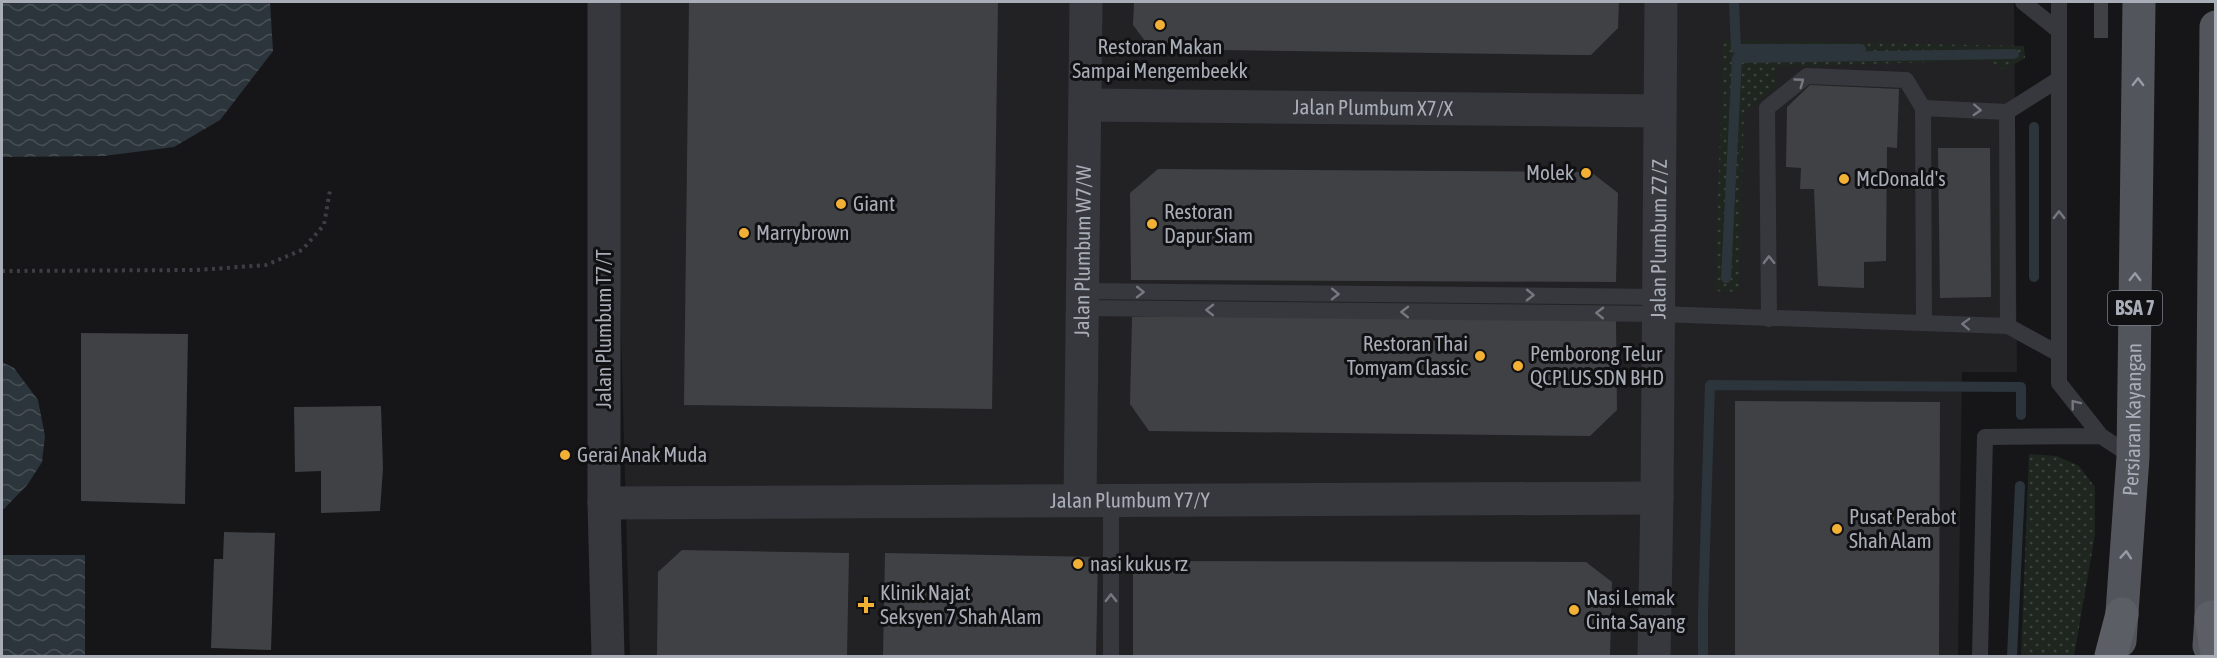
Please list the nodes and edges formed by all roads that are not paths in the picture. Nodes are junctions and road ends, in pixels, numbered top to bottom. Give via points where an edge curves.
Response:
1 (604, 2) edge
2 (1086, 2) edge
3 (1661, 2) edge
4 (2023, 2) edge
5 (2059, 2) edge
6 (2139, 2) edge
7 (2216, 27) edge
8 (2059, 31) junction
9 (2059, 79) junction
10 (1085, 105) junction
11 (1923, 108) junction
12 (1660, 111) junction
13 (2007, 112) junction
14 (1082, 300) junction
15 (1658, 305) junction
16 (1769, 319) junction
17 (1924, 322) junction
18 (2008, 326) junction
19 (2059, 354) junction
20 (2100, 436) junction
21 (2133, 457) junction
22 (1657, 498) junction
23 (1096, 500) junction
24 (604, 503) junction
25 (2122, 614) junction
26 (2213, 633) edge
27 (608, 657) edge
28 (1111, 657) edge
29 (1654, 657) edge
30 (1980, 657) edge
31 (2111, 657) edge
32 (2119, 657) edge
33 (2208, 657) edge

1 - 24 street, Jalan Plumbum T7/T
2 - 10 street, Jalan Plumbum W7/W
3 - 12 street, Jalan Plumbum Z7/Z
4 - 8 lane
5 - 8 lane
21 -> 6 main road, Persiaran Kayangan / BSA 7
7 - 26 main road
8 - 9 lane
9 - 13 lane
19 -> 9 lane
10 - 12 street, Jalan Plumbum X7/X
10 - 14 street, Jalan Plumbum W7/W
11 -> 13 lane
16 -> 11 lane via 1767,108 1807,76 1906,80
11 - 17 lane
12 - 15 street, Jalan Plumbum Z7/Z
13 - 18 lane
14 - 15 lane
14 - 23 street, Jalan Plumbum W7/W
15 - 16 lane
15 - 22 street, Jalan Plumbum Z7/Z
16 - 17 lane
18 -> 17 lane
18 - 19 lane
20 -> 19 lane via 2059,383
20 - 21 lane
20 - 30 lane via 1985,437
25 -> 21 main road, Persiaran Kayangan / BSA 7
22 - 23 street, Jalan Plumbum Y7/Y
22 - 29 street, Jalan Plumbum Z7/Z
23 - 24 street, Jalan Plumbum Y7/Y
28 -> 23 lane
24 - 27 street, Jalan Plumbum T7/T
25 - 31 highway
25 - 32 main road, Persiaran Kayangan / BSA 7
26 - 33 main road

